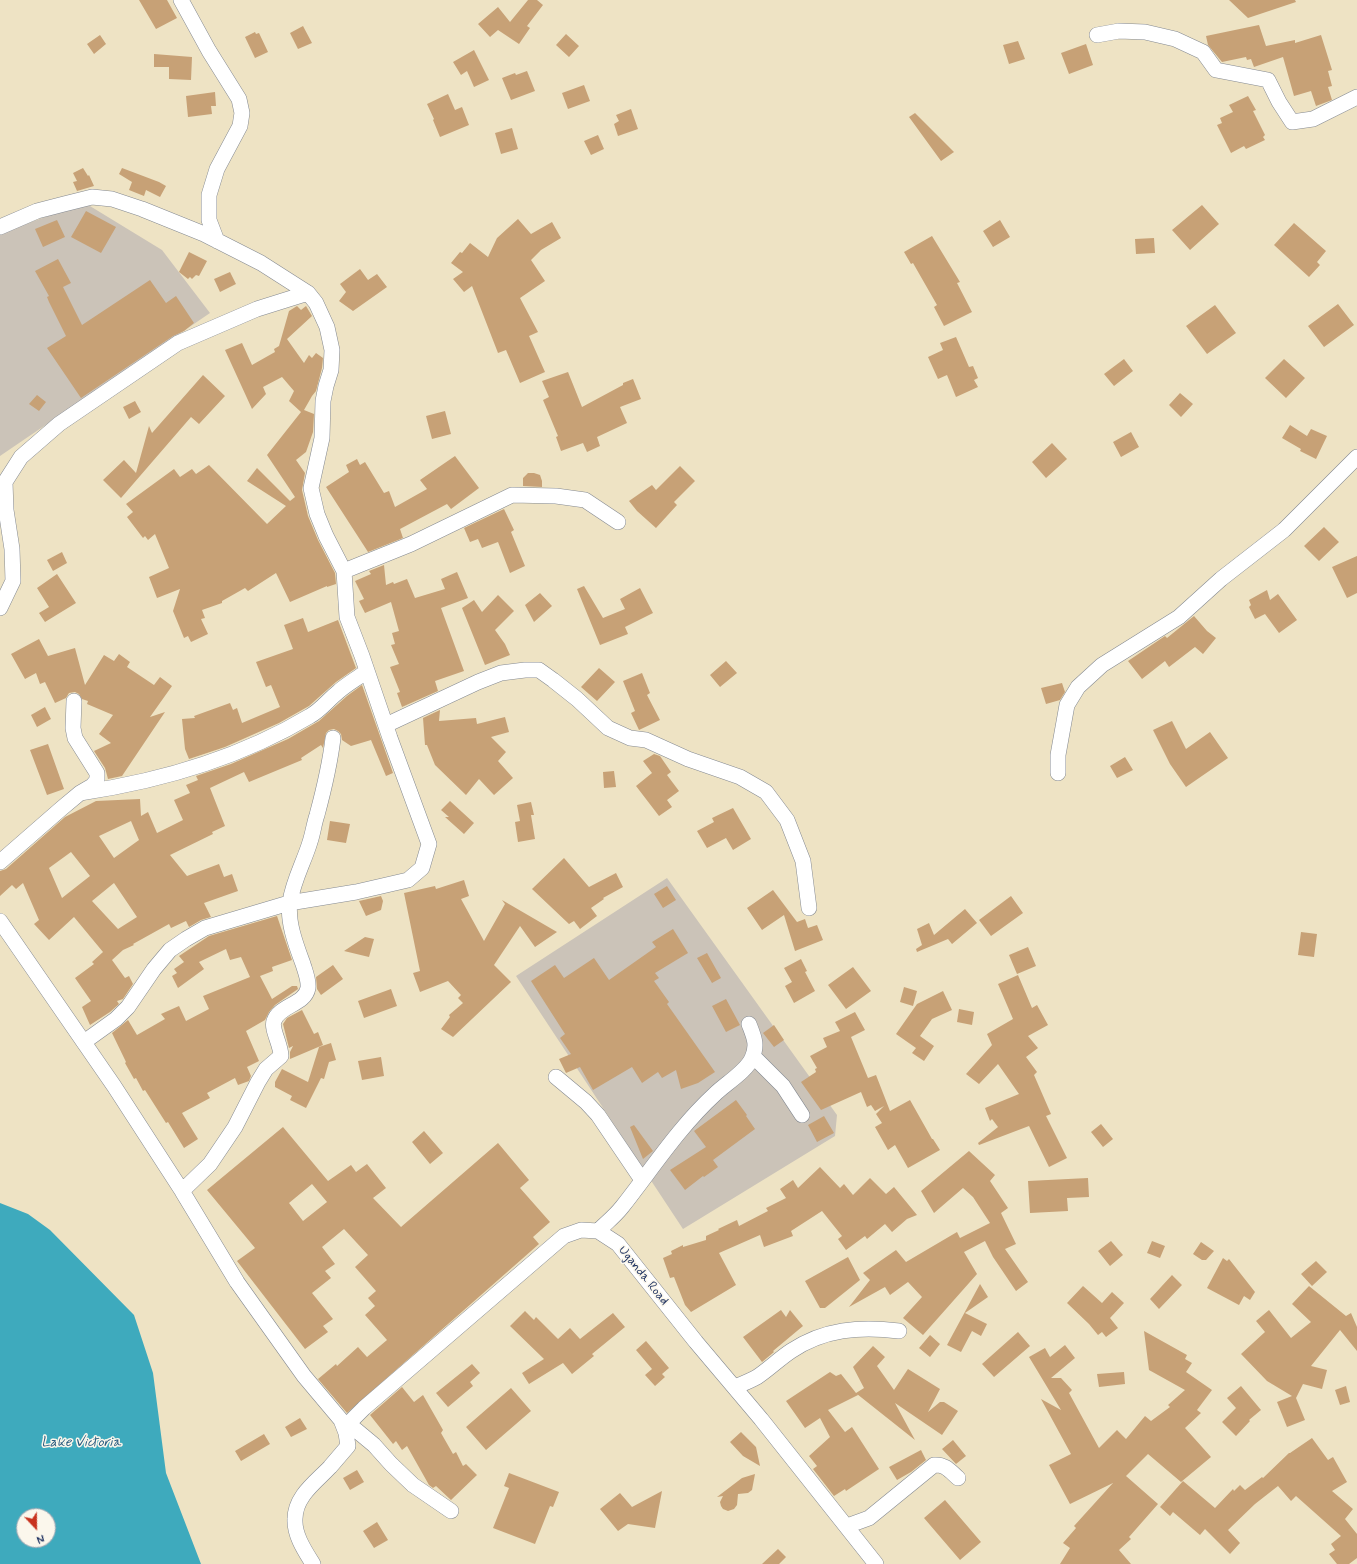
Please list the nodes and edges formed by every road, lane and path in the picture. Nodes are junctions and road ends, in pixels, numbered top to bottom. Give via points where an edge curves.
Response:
1 (181, 0) edge
2 (1097, 35) dead end
3 (1357, 97) edge
4 (0, 227) edge
5 (217, 241) junction
6 (308, 293) junction
7 (1357, 457) edge
8 (618, 522) dead end
9 (344, 571) junction
10 (0, 608) edge
11 (367, 671) junction
12 (74, 701) dead end
13 (386, 725) junction
14 (333, 738) dead end
15 (1058, 773) dead end
16 (80, 793) junction
17 (0, 862) edge
18 (290, 903) junction
19 (809, 908) dead end
20 (0, 921) edge
21 (749, 1024) dead end
22 (84, 1042) junction
23 (753, 1056) junction
24 (556, 1077) dead end
25 (802, 1115) dead end
26 (642, 1180) junction
27 (182, 1191) junction
28 (598, 1231) junction
29 (899, 1331) dead end
30 (735, 1387) junction
31 (348, 1429) junction
32 (958, 1478) dead end
33 (451, 1511) dead end
34 (847, 1526) junction
35 (313, 1564) edge
36 (876, 1564) edge

1 - 5 street via 239,99 242,112 240,126 217,169 209,195 209,220
2 - 3 street via 1120,31 1145,32 1175,39 1203,52 1216,70 1268,80 1292,122 1313,119
4 - 5 street via 37,211 92,197 112,199 142,209
5 - 6 street via 261,263
6 - 9 street via 316,302 327,326 332,350 331,370 323,401 322,438 311,488 317,514
6 - 10 street via 257,309 178,343 59,424 21,457 5,482 13,581
7 - 15 street via 1284,530 1179,617 1102,665 1078,687 1067,705 1058,755
8 - 9 street via 585,500 556,496 512,495 411,544
9 - 11 street via 347,617
11 - 13 street
11 - 16 street via 337,692 312,715 225,757 193,769 138,783
12 - 16 street via 75,738 97,773 97,780 92,786
13 - 18 street via 429,844 422,868 408,880
13 - 19 street via 501,673 539,670 577,699 608,728 740,777 766,792 787,820 803,861
14 - 18 street via 324,791
16 - 17 street
18 - 22 street via 205,928 186,939 170,950 128,1007
18 - 27 street via 290,920 308,987 298,1001 277,1015 274,1022 281,1056 266,1069 210,1164
20 - 22 street
21 - 23 street via 756,1042
22 - 27 street
23 - 25 street via 783,1086
23 - 26 street via 733,1080 692,1117
24 - 26 street via 586,1102 614,1137
26 - 28 street via 621,1208
27 - 31 street via 237,1282 304,1376
28 - 30 street, Uganda Road via 618,1244
28 - 31 street via 581,1230 564,1236 364,1408 352,1420
29 - 30 street via 878,1328 846,1329 823,1336 792,1350 756,1378
30 - 34 street, Uganda Road
31 - 33 street via 374,1445 413,1484
31 - 35 street via 348,1446 315,1481 298,1505 295,1518 298,1535
32 - 34 street via 945,1467 934,1465 869,1518
34 - 36 street, Uganda Road

